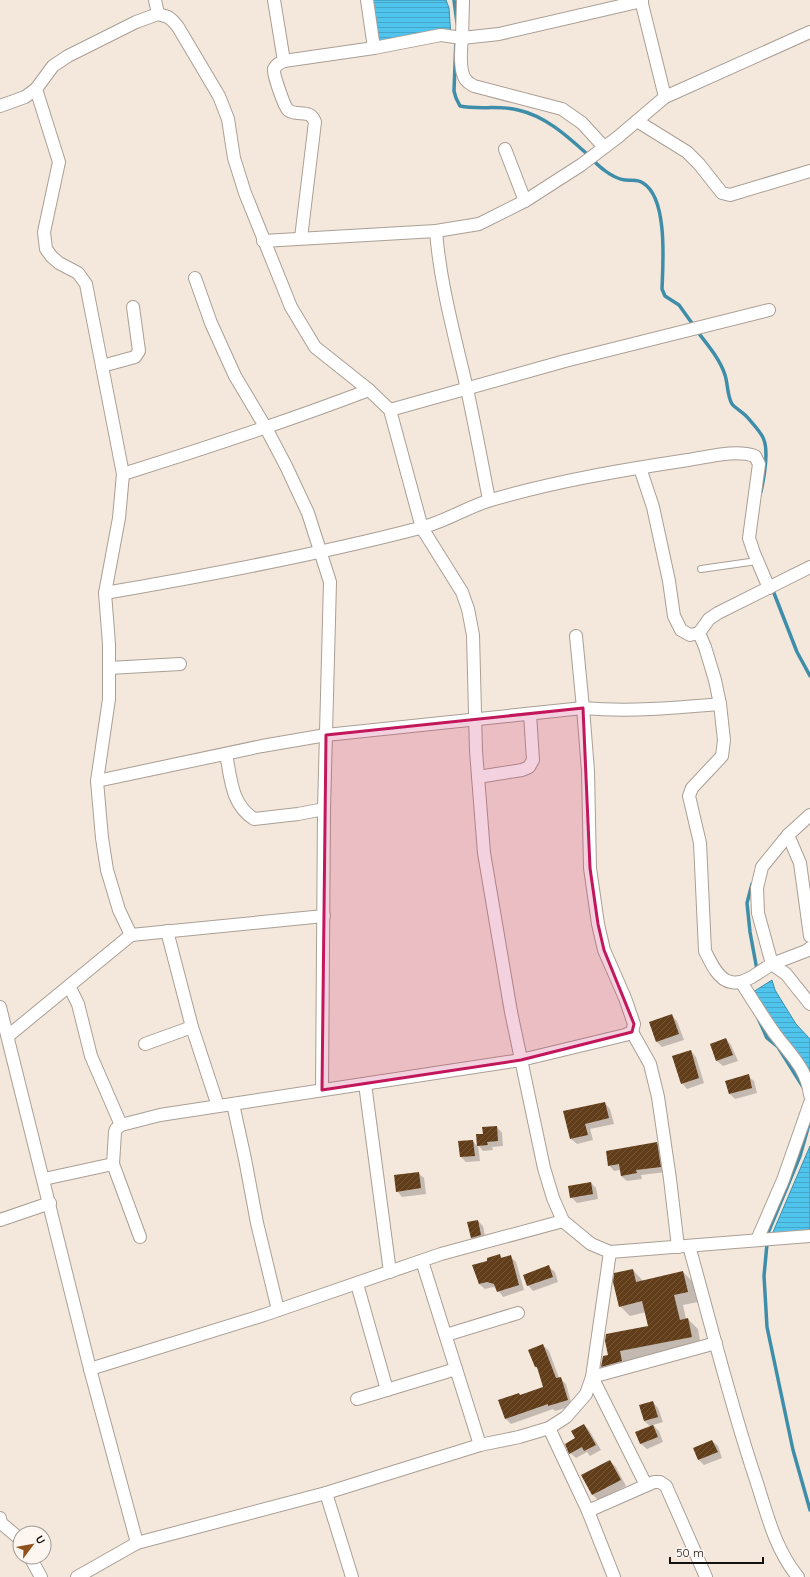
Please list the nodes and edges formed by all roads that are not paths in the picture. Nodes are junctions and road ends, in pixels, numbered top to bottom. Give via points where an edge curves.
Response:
1 (155, 0) edge
2 (274, 0) edge
3 (367, 0) edge
4 (463, 0) edge
5 (641, 1) edge
6 (158, 14) junction
7 (810, 32) edge
8 (462, 38) junction
9 (374, 48) junction
10 (284, 61) junction
11 (36, 89) junction
12 (665, 97) junction
13 (0, 106) edge
14 (637, 121) junction
15 (505, 149) dead end
16 (596, 154) junction
17 (810, 171) edge
18 (525, 201) junction
19 (436, 231) junction
20 (301, 238) junction
21 (263, 241) junction
22 (195, 278) dead end
23 (133, 307) dead end
24 (769, 310) dead end
25 (102, 366) junction
26 (467, 389) junction
27 (369, 390) junction
28 (390, 410) junction
29 (266, 428) junction
30 (640, 468) junction
31 (123, 474) junction
32 (489, 500) junction
33 (422, 528) junction
34 (320, 552) junction
35 (757, 561) junction
36 (810, 567) edge
37 (701, 569) dead end
38 (767, 589) junction
39 (105, 593) junction
40 (699, 633) junction
41 (576, 636) dead end
42 (180, 664) dead end
43 (109, 668) junction
44 (720, 704) junction
45 (583, 708) junction
46 (530, 714) junction
47 (475, 720) junction
48 (326, 735) junction
49 (226, 754) junction
50 (478, 777) junction
51 (97, 781) junction
52 (324, 809) junction
53 (810, 815) edge
54 (788, 835) junction
55 (324, 916) junction
56 (167, 932) junction
57 (131, 935) junction
58 (810, 936) edge
59 (810, 948) edge
60 (772, 964) junction
61 (741, 982) junction
62 (69, 986) junction
63 (810, 1004) edge
64 (0, 1008) edge
65 (192, 1027) junction
66 (632, 1032) junction
67 (8, 1036) junction
68 (145, 1044) dead end
69 (521, 1060) junction
70 (366, 1084) junction
71 (322, 1090) junction
72 (810, 1095) edge
73 (233, 1104) junction
74 (810, 1104) edge
75 (218, 1106) junction
76 (121, 1125) junction
77 (113, 1164) junction
78 (44, 1180) junction
79 (50, 1203) junction
80 (0, 1220) edge
81 (563, 1221) junction
82 (810, 1236) edge
83 (140, 1237) dead end
84 (757, 1240) junction
85 (684, 1246) junction
86 (610, 1252) junction
87 (422, 1261) junction
88 (390, 1272) junction
89 (357, 1284) junction
90 (278, 1310) junction
91 (518, 1314) dead end
92 (446, 1335) junction
93 (716, 1343) junction
94 (90, 1369) junction
95 (456, 1369) junction
96 (592, 1378) junction
97 (387, 1390) junction
98 (357, 1400) dead end
99 (549, 1428) junction
100 (480, 1445) junction
101 (646, 1485) junction
102 (326, 1493) junction
103 (588, 1511) junction
104 (0, 1518) edge
105 (12, 1532) edge
106 (137, 1543) junction
107 (101, 1564) junction
108 (34, 1565) edge
109 (41, 1577) edge
110 (77, 1577) edge
111 (102, 1577) edge
112 (352, 1577) edge
113 (614, 1577) edge
114 (706, 1577) edge
115 (798, 1577) edge

1 - 6 street
2 - 10 street
3 - 9 street
4 - 8 street
5 - 8 street via 499,34
5 - 12 street
6 - 11 street via 136,22 68,56 53,66
6 - 21 street via 168,17 178,27 219,96 228,119 234,158
7 - 12 street
8 - 9 street via 441,35
8 - 16 street via 462,68 467,82 562,109 582,123
9 - 10 street
10 - 20 street via 277,64 274,75 286,106 292,112 308,113 315,122
11 - 13 street via 25,97
11 - 25 street via 59,162 44,232 46,249 59,263 78,273 86,284
12 - 14 street
14 - 16 street
14 - 17 street via 687,152 725,195
15 - 18 street
16 - 18 street
18 - 19 street via 479,224
19 - 20 street
19 - 26 street via 451,321
20 - 21 street
21 - 27 street via 290,307 315,348
22 - 29 street via 235,376
23 - 25 street via 138,354
24 - 26 street
25 - 31 street
26 - 28 street
26 - 32 street
27 - 28 street
27 - 29 street
28 - 33 street
29 - 31 street
29 - 34 street via 308,513
30 - 32 street
30 - 35 street via 729,454 754,456 759,466 749,538
30 - 40 street via 653,507 674,616 681,630 690,635
31 - 39 street via 119,518
32 - 33 street
33 - 34 street
33 - 47 street via 462,592 468,609 473,635
34 - 39 street via 247,568
34 - 48 street via 330,582
35 - 37 lane
35 - 38 street
36 - 38 street
38 - 40 street via 718,613 709,619
39 - 43 street
40 - 44 street
41 - 45 street
42 - 43 street
43 - 51 street via 109,699
44 - 45 street via 613,711
44 - 61 street via 724,751 692,788 689,796 700,843 705,950 719,974 730,982
45 - 46 street
45 - 66 street via 588,771 590,868 598,924 604,950 634,1024
46 - 47 street
46 - 50 street via 533,760 529,767
47 - 48 street
47 - 50 street
48 - 49 street
48 - 52 street
49 - 51 street
49 - 52 street via 235,797 239,806 254,820
50 - 69 street via 484,853
51 - 57 street via 107,870 119,910
52 - 55 street
53 - 54 street
54 - 58 street via 800,863
54 - 60 street via 762,866 757,888 758,913
55 - 56 street
55 - 71 street
56 - 57 street
56 - 65 street
57 - 62 street
59 - 60 street
60 - 61 street
60 - 63 street via 786,974
61 - 72 street via 775,1034 801,1066
62 - 67 street
62 - 76 street via 78,1004 91,1056
64 - 67 street
65 - 68 street
65 - 75 street
66 - 69 street
66 - 85 street via 650,1064
67 - 78 street
69 - 70 street
69 - 81 street via 544,1168
70 - 71 street
70 - 88 street
71 - 73 street
73 - 75 street
73 - 90 street
74 - 84 street via 783,1180
75 - 76 street via 160,1115
76 - 77 street via 115,1132
77 - 78 street
77 - 83 street
78 - 79 street
79 - 80 street
79 - 94 street
81 - 86 street via 591,1244
81 - 87 street
82 - 84 street
84 - 85 street
85 - 86 street
85 - 93 street
86 - 96 street
87 - 88 street
87 - 92 street
88 - 89 street
89 - 90 street
89 - 97 street
90 - 94 street
91 - 92 street
92 - 95 street
93 - 96 street
93 - 115 street via 741,1437 775,1538 787,1564
94 - 106 street
95 - 97 street
95 - 100 street
96 - 99 street via 586,1394 580,1401 566,1417
96 - 101 street
97 - 98 street
99 - 100 street
99 - 103 street
100 - 102 street
101 - 103 street
101 - 114 street via 660,1482 666,1486
102 - 106 street
102 - 112 street
103 - 113 street
104 - 105 street via 1,1523
106 - 107 street
107 - 110 street
107 - 111 street
108 - 109 street

